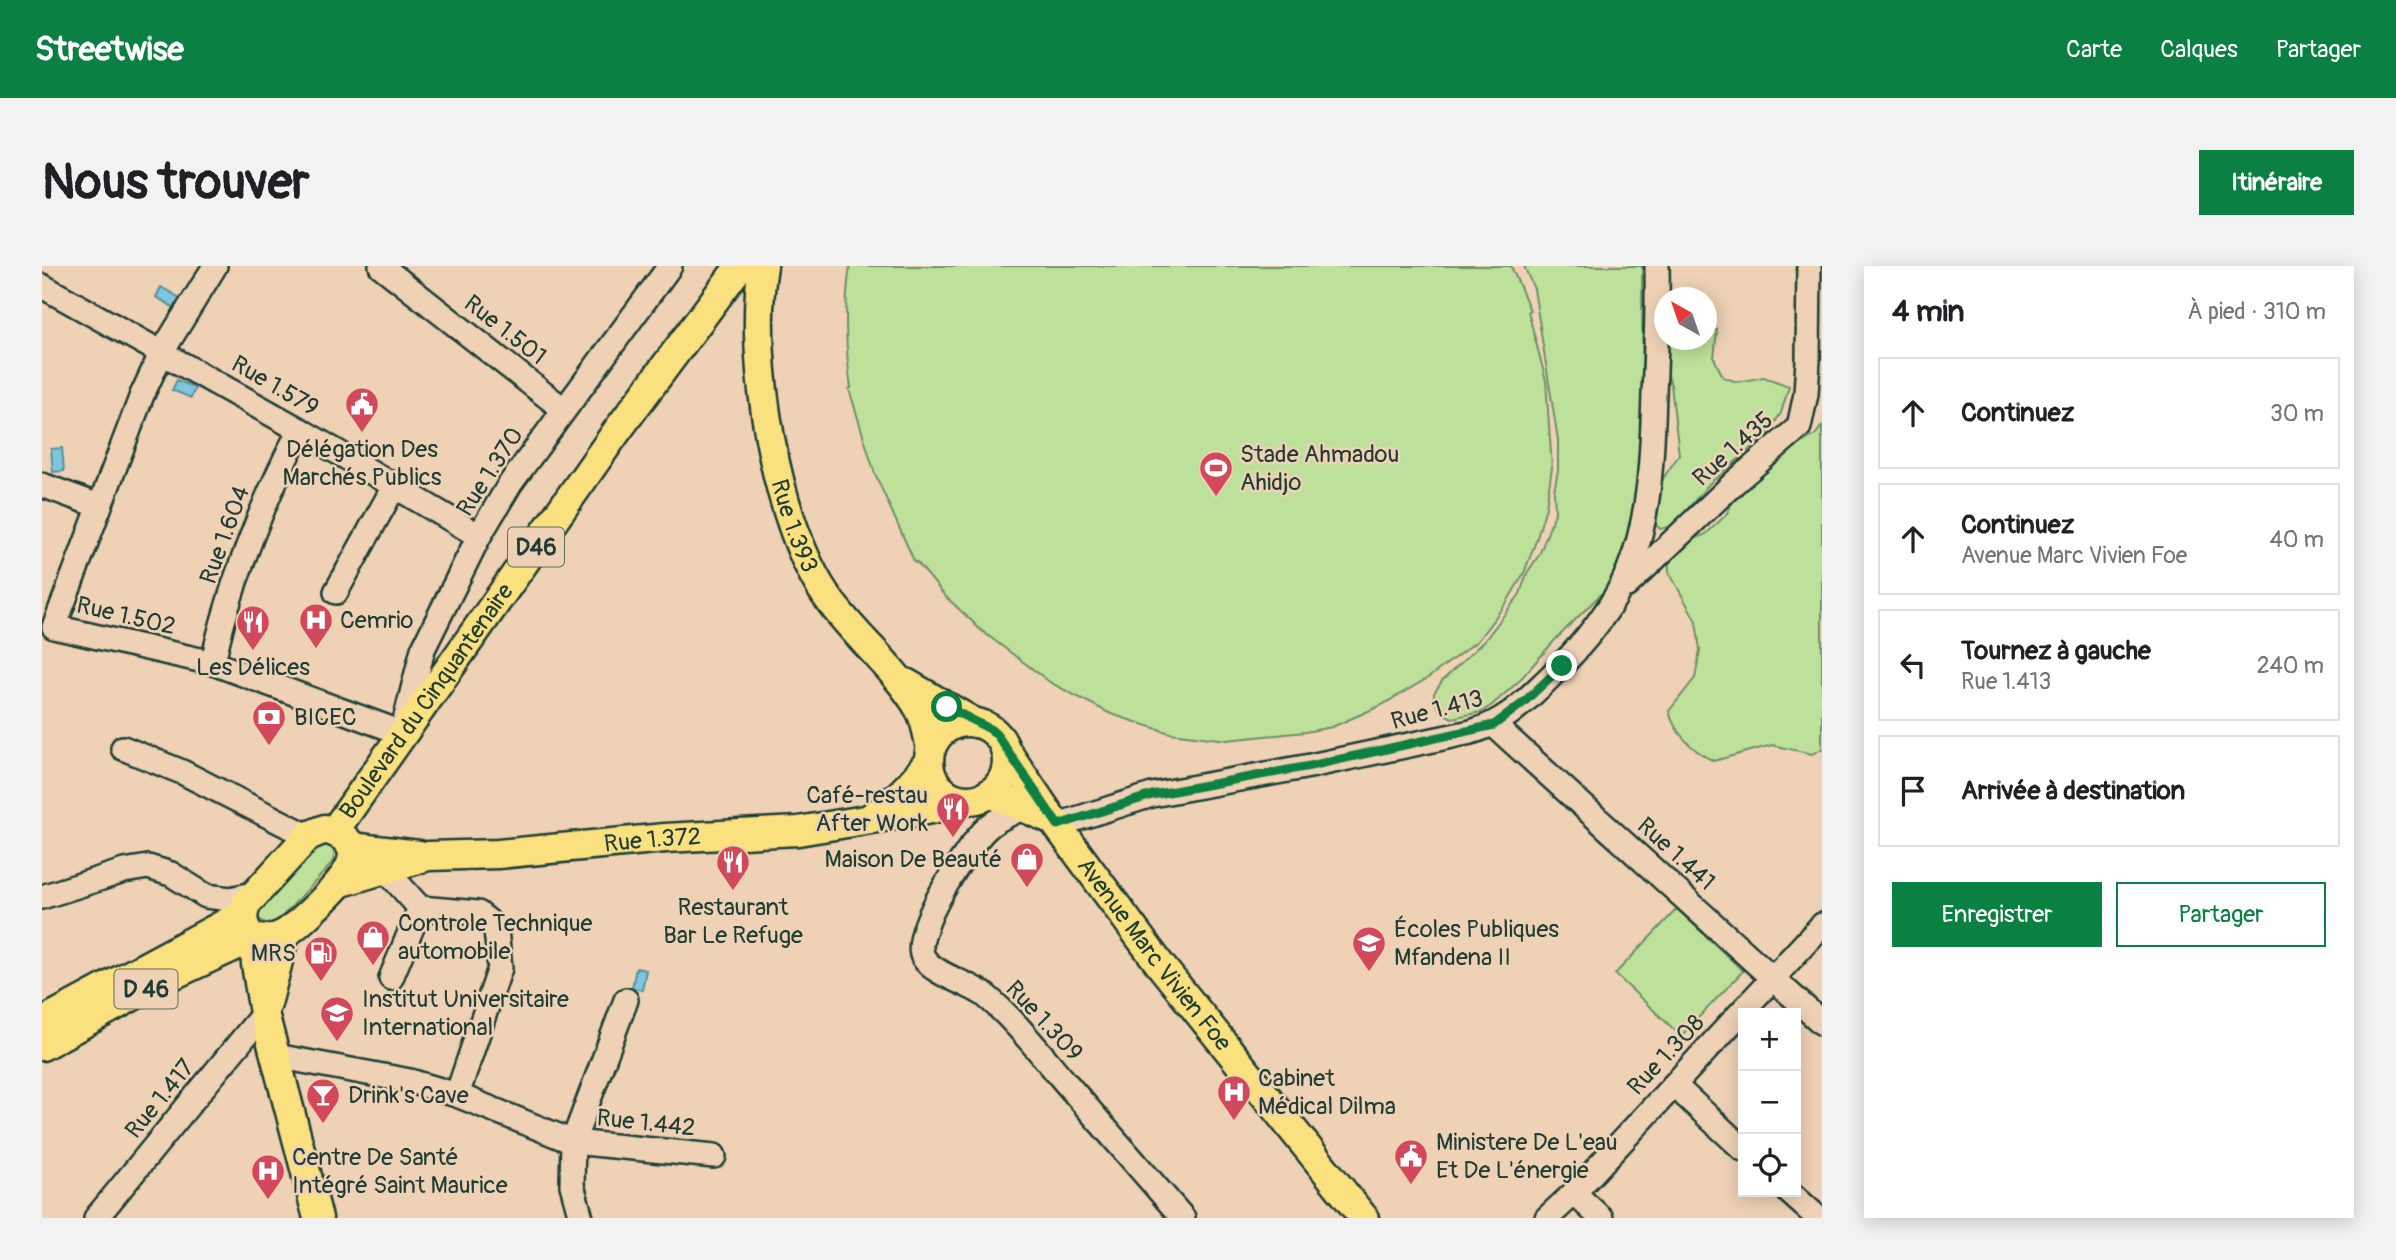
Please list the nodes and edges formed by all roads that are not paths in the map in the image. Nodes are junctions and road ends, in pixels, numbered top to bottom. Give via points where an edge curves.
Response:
1 (215, 266) edge
2 (381, 266) edge
3 (670, 266) edge
4 (740, 266) edge
5 (764, 266) edge
6 (1657, 266) edge
7 (1809, 266) edge
8 (42, 286) edge
9 (162, 352) junction
10 (1822, 405) edge
11 (563, 409) junction
12 (1799, 427) junction
13 (300, 430) junction
14 (42, 485) edge
15 (395, 485) junction
16 (99, 506) junction
17 (480, 536) junction
18 (336, 592) dead end
19 (1617, 594) junction
20 (48, 626) edge
21 (214, 663) junction
22 (892, 674) junction
23 (975, 723) junction
24 (1494, 725) junction
25 (402, 733) junction
26 (123, 748) dead end
27 (1005, 749) junction
28 (930, 755) junction
29 (990, 793) junction
30 (963, 800) junction
31 (1024, 807) junction
32 (866, 820) junction
33 (1055, 823) junction
34 (308, 836) junction
35 (343, 839) junction
36 (428, 856) junction
37 (386, 869) junction
38 (342, 883) junction
39 (42, 897) edge
40 (420, 908) junction
41 (251, 921) junction
42 (1822, 925) edge
43 (285, 934) junction
44 (391, 978) dead end
45 (1774, 978) junction
46 (626, 1000) dead end
47 (264, 1013) junction
48 (42, 1022) edge
49 (1822, 1023) edge
50 (42, 1046) edge
51 (276, 1056) junction
52 (1674, 1085) junction
53 (457, 1095) junction
54 (573, 1142) junction
55 (1738, 1144) edge
56 (714, 1156) dead end
57 (1574, 1193) junction
58 (1795, 1197) edge
59 (96, 1218) edge
60 (318, 1218) edge
61 (581, 1218) edge
62 (1183, 1218) edge
63 (1364, 1218) edge
64 (1547, 1218) edge
65 (1601, 1218) edge
66 (1818, 1218) edge

1 - 9 street, Rue 1.502
2 - 11 street, Rue 1.501
3 - 11 street, Rue 1.370
4 - 25 main road, Boulevard du Cinquantenaire / D46
5 - 22 main road, Rue 1.393 via 759,345 768,435 796,535 829,600
6 - 19 street, Rue 1.413 via 1650,477 1641,528
7 - 12 street, Rue 1.435 via 1806,394
8 - 9 street, Rue 1.579
9 - 13 street, Rue 1.579
9 - 16 street, Rue 1.502
10 - 12 street
11 - 17 street, Rue 1.370
12 - 19 street, Rue 1.435
13 - 15 street, Rue 1.579
13 - 21 street, Rue 1.604 via 273,481 245,553 217,638
14 - 16 street
15 - 17 street, Rue 1.579
15 - 18 street
16 - 20 street, Rue 1.502
17 - 25 street, Rue 1.370 via 424,649
19 - 24 street, Rue 1.413 via 1562,666
20 - 21 street, Rue 1.502
21 - 25 street, Rue 1.502
22 - 23 main road
22 - 28 main road, Rue 1.393 via 919,709
23 - 27 main road via 997,735
23 - 28 main road via 948,728
24 - 33 street, Rue 1.413 via 1152,795
24 - 45 street, Rue 1.441
25 - 35 main road, Boulevard du Cinquantenaire / D46
26 - 34 street via 182,772
27 - 29 main road via 1006,768
27 - 33 main road, Avenue Marc Vivien Foe
28 - 30 main road via 931,775 939,787
28 - 32 main road via 893,803
29 - 30 main road
29 - 31 main road
30 - 32 main road, Rue 1.372
31 - 33 main road
31 - 62 street, Rue 1.309 via 987,827 969,851 934,906 920,948 923,959 985,995
32 - 36 main road, Rue 1.372 via 798,831
33 - 63 main road, Avenue Marc Vivien Foe via 1208,1027
34 - 35 main road via 325,828
34 - 41 main road
35 - 36 main road
35 - 38 main road via 353,857
36 - 37 main road, Rue 1.372
37 - 38 main road, Rue 1.372
37 - 40 street
38 - 43 main road
39 - 41 street via 148,867 171,874 206,896 230,898
40 - 44 street
40 - 53 street via 478,913 496,930 500,968
41 - 43 main road via 271,939
41 - 47 main road
41 - 48 main road
41 - 50 main road, D 46 via 162,980
42 - 45 street, Rue 1.308
43 - 47 main road
45 - 49 street, Rue 1.441
45 - 52 street, Rue 1.308
46 - 54 street
47 - 51 main road
47 - 59 street, Rue 1.417
51 - 53 street, Rue 1.442 via 411,1081
51 - 60 main road
52 - 55 street
52 - 57 street, Rue 1.308
53 - 54 street, Rue 1.442
54 - 56 street, Rue 1.442
54 - 61 street via 572,1185
57 - 64 street, Rue 1.308
57 - 65 street
58 - 66 street

